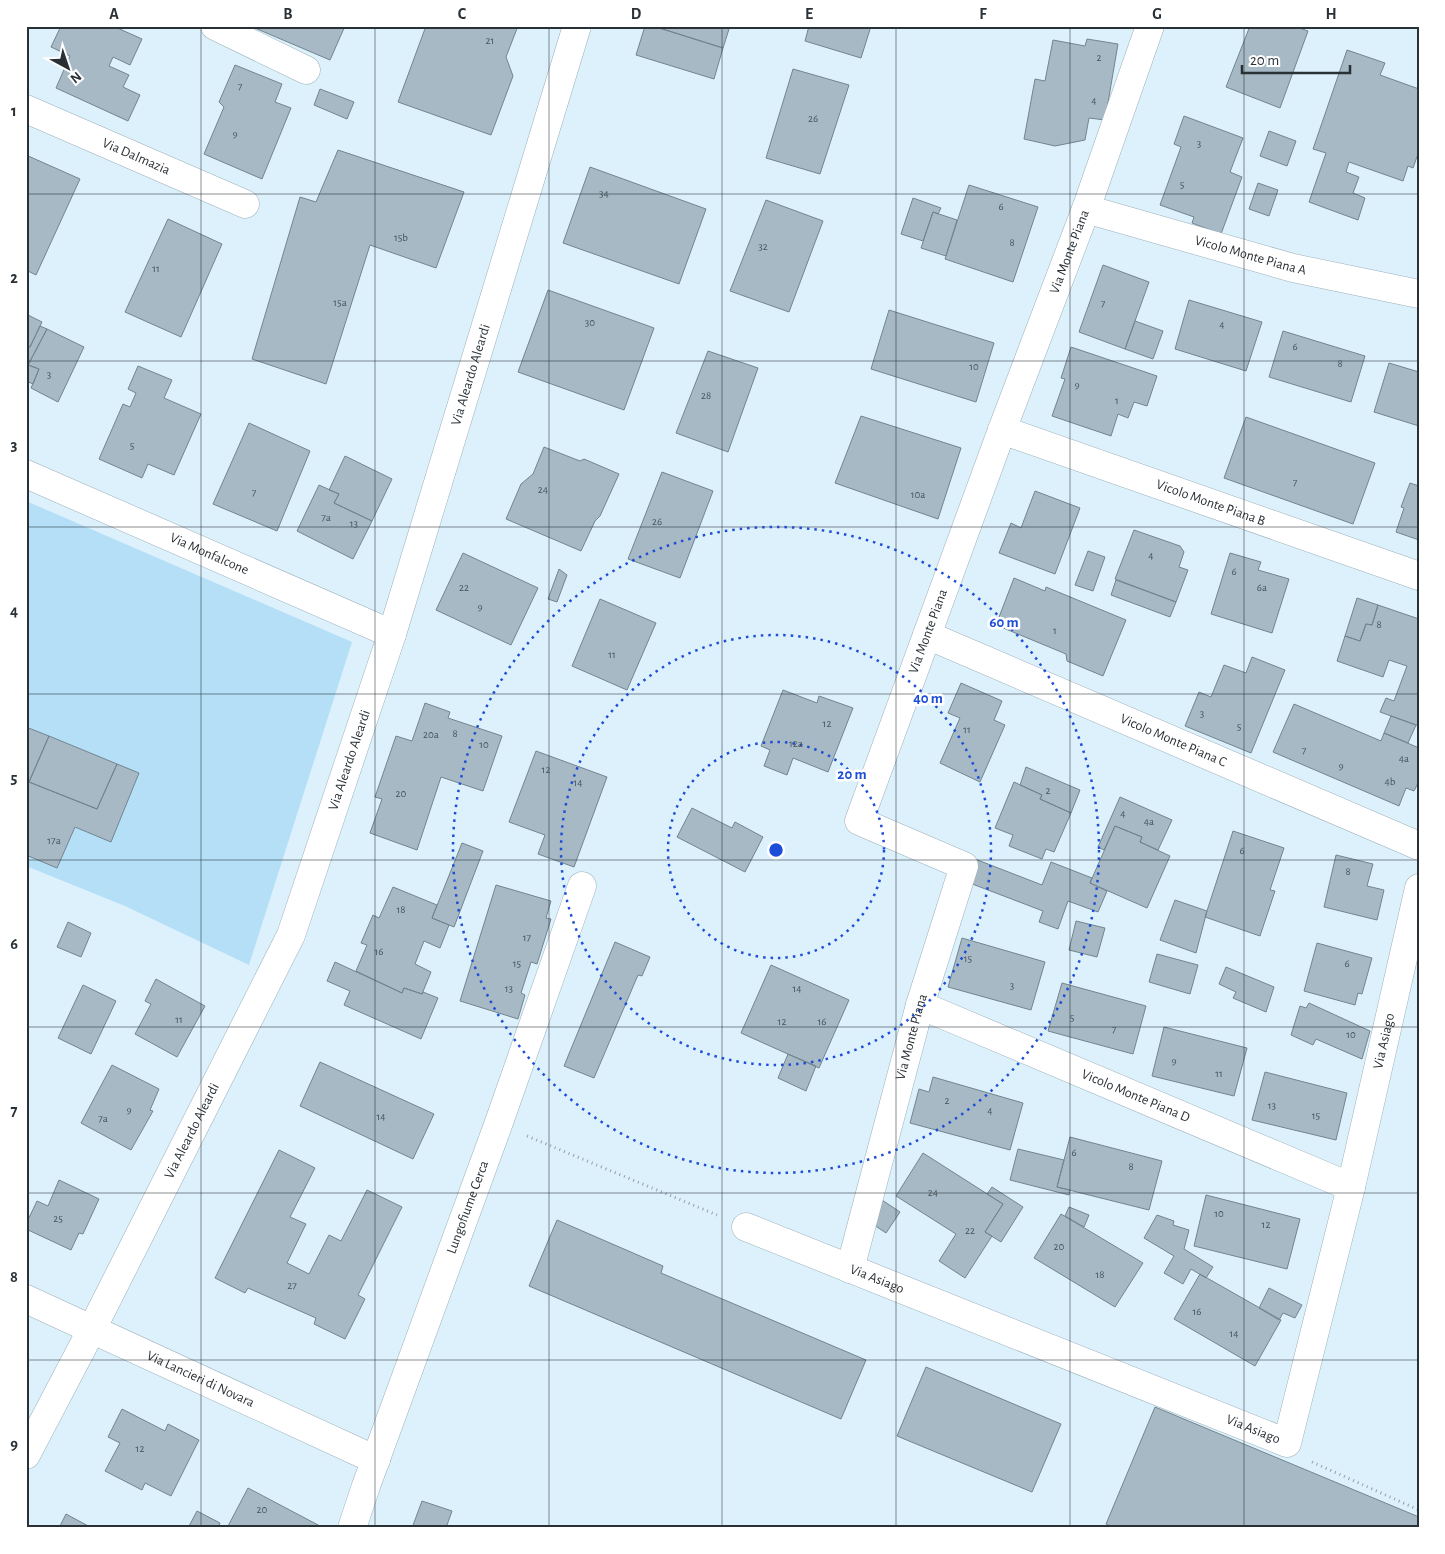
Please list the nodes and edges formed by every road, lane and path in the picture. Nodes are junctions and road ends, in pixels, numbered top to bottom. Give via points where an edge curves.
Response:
1 (215, 26) edge
2 (577, 26) edge
3 (1150, 26) edge
4 (306, 70) dead end
5 (26, 110) edge
6 (246, 204) dead end
7 (1086, 209) junction
8 (1419, 294) edge
9 (1002, 430) junction
10 (26, 474) edge
11 (1419, 576) edge
12 (392, 634) junction
13 (927, 635) junction
14 (1419, 846) edge
15 (582, 886) dead end
16 (1419, 888) edge
17 (920, 1005) junction
18 (498, 1125) junction
19 (1351, 1187) junction
20 (746, 1227) joint
21 (850, 1269) junction
22 (26, 1299) edge
23 (92, 1329) junction
24 (1287, 1443) junction
25 (26, 1455) edge
26 (376, 1460) junction
27 (1419, 1510) edge
28 (352, 1528) edge

1 - 4 street
2 - 12 street, Via Aleardo Aleardi
3 - 7 street, Via Monte Piana
5 - 6 street, Via Dalmazia
7 - 8 street, Vicolo Monte Piana A via 1293,268
7 - 9 street, Via Monte Piana
9 - 11 street, Vicolo Monte Piana B
9 - 13 street, Via Monte Piana
10 - 12 street, Via Monfalcone
12 - 23 street, Via Aleardo Aleardi via 292,935
13 - 14 street, Vicolo Monte Piana C
13 - 17 street, Via Monte Piana via 859,821 964,866
15 - 18 street, Lungofiume Cerca
16 - 19 street, Via Asiago
17 - 19 street, Vicolo Monte Piana D
17 - 21 street, Via Monte Piana
18 - 20 path
18 - 26 street, Lungofiume Cerca
19 - 24 street, Via Asiago
20 - 21 street, Via Asiago
21 - 24 street, Via Asiago
22 - 23 street, Via Lancieri di Novara
23 - 25 street, Via Aleardo Aleardi
23 - 26 street, Via Lancieri di Novara
24 - 27 path via 1299,1456
26 - 28 street, Lungofiume Cerca

